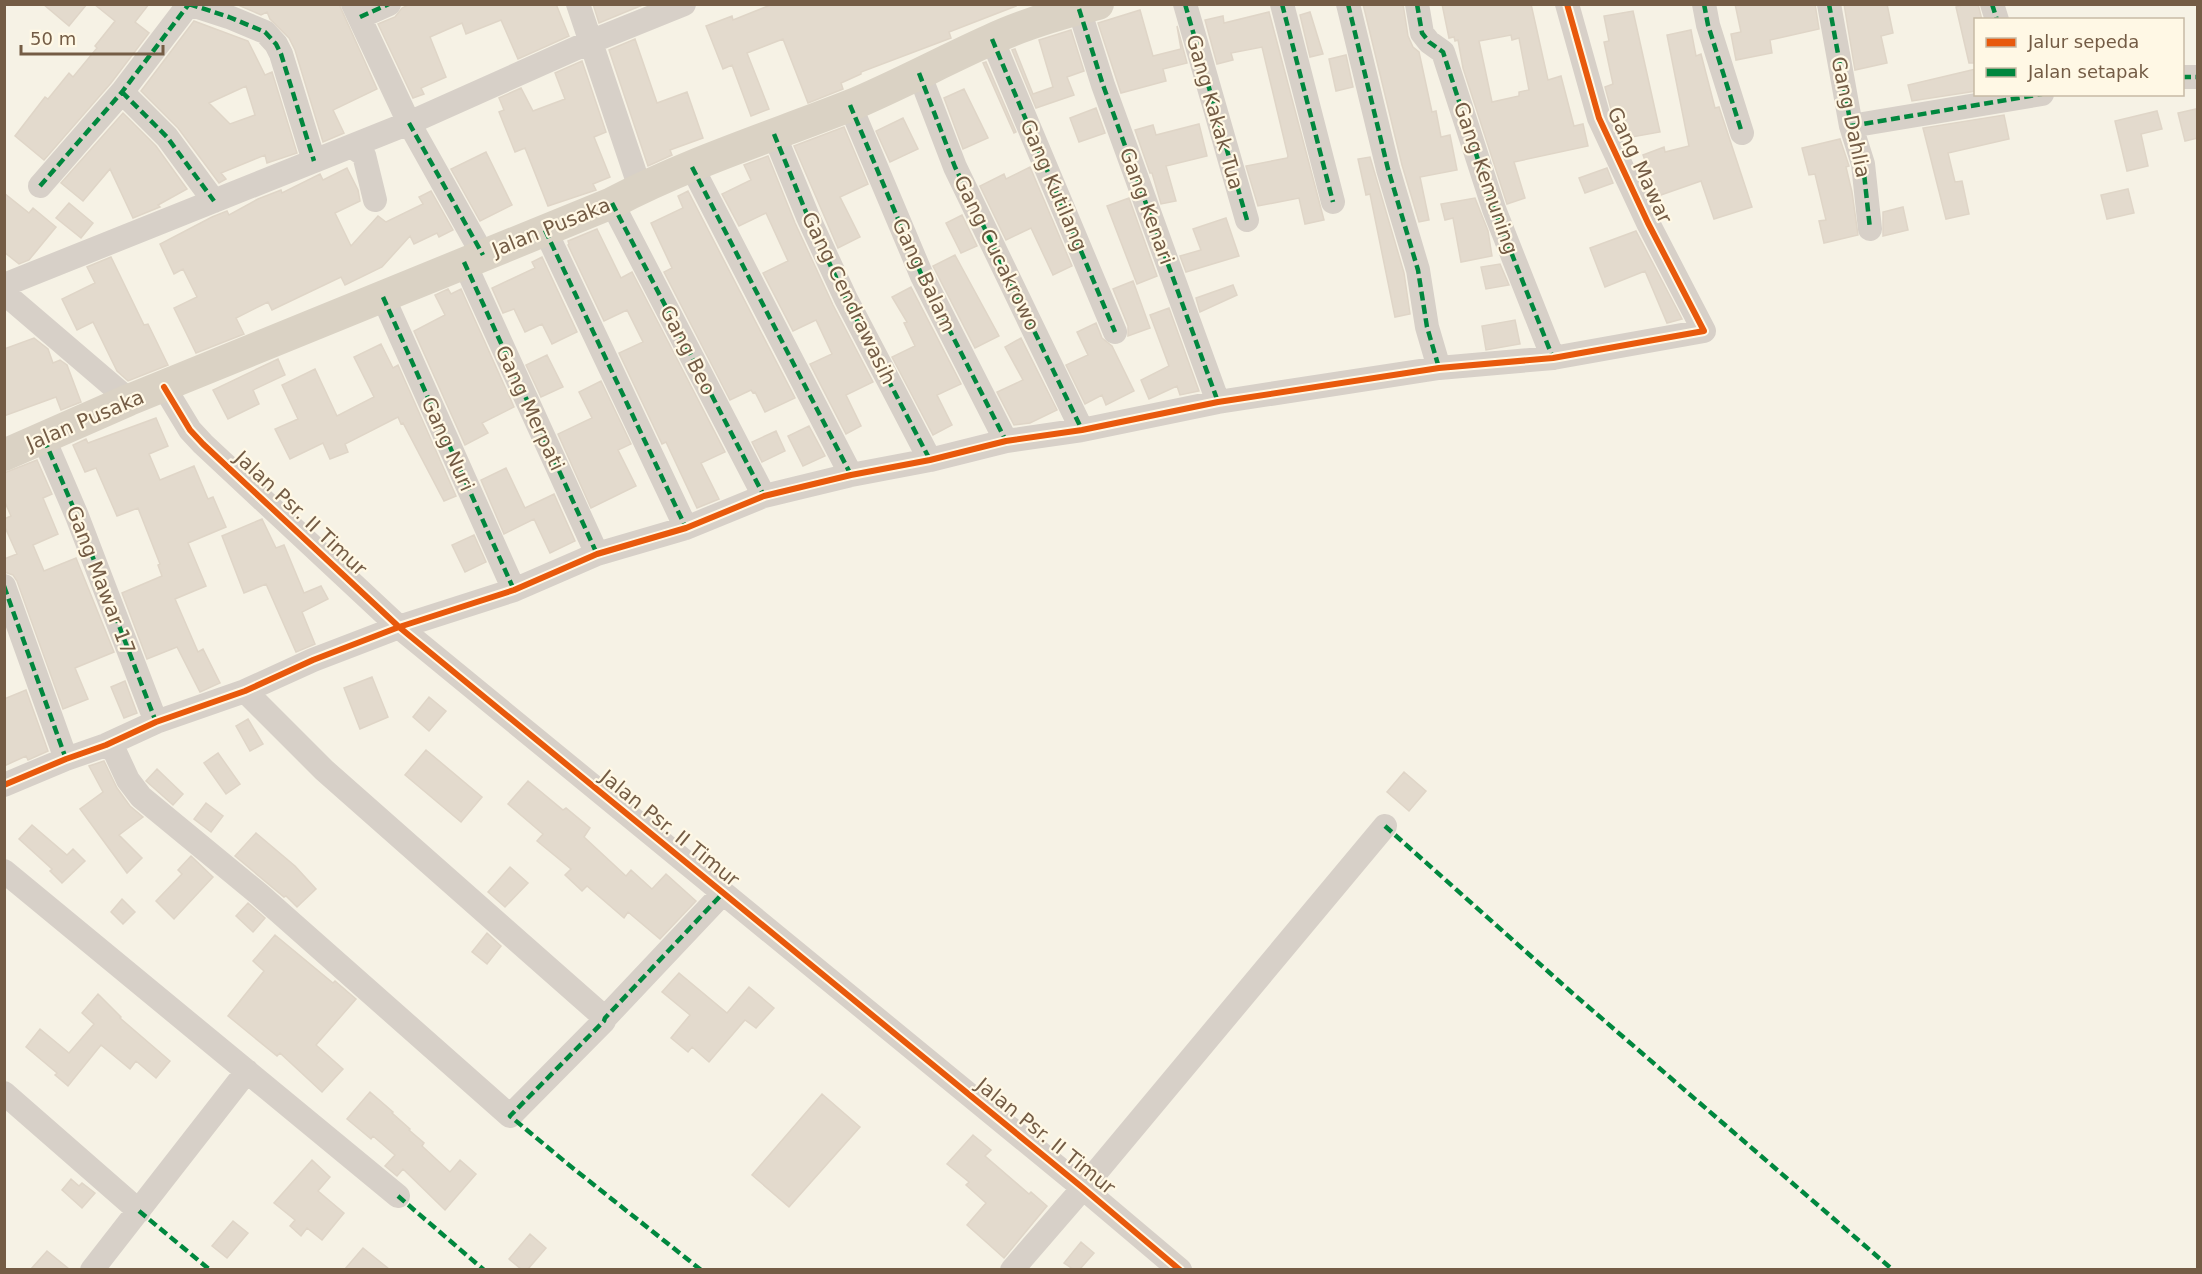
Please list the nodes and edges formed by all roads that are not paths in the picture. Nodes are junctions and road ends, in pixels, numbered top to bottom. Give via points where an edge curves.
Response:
1 (189, 4) edge
2 (389, 4) edge
3 (578, 4) edge
4 (684, 4) edge
5 (1185, 4) edge
6 (1282, 4) edge
7 (1348, 4) edge
8 (1417, 4) edge
9 (1567, 4) edge
10 (1704, 4) edge
11 (1829, 4) edge
12 (1089, 7) edge
13 (357, 11) edge
14 (992, 39) junction
15 (590, 42) junction
16 (919, 73) junction
17 (122, 92) junction
18 (2017, 96) edge
19 (850, 105) junction
20 (409, 123) junction
21 (1851, 126) junction
22 (1742, 133) dead end
23 (774, 134) junction
24 (351, 146) junction
25 (314, 161) junction
26 (692, 167) junction
27 (40, 186) dead end
28 (640, 188) junction
29 (375, 200) dead end
30 (214, 201) junction
31 (1333, 202) dead end
32 (612, 203) junction
33 (1246, 220) dead end
34 (1870, 229) dead end
35 (545, 230) junction
36 (473, 258) junction
37 (4, 285) edge
38 (4, 293) edge
39 (383, 297) junction
40 (1115, 332) dead end
41 (1553, 357) junction
42 (1439, 368) junction
43 (164, 387) junction
44 (129, 400) junction
45 (1218, 402) junction
46 (1082, 430) junction
47 (44, 439) junction
48 (1006, 441) junction
49 (4, 455) edge
50 (930, 460) junction
51 (851, 475) junction
52 (764, 496) junction
53 (686, 528) junction
54 (597, 554) junction
55 (4, 586) edge
56 (514, 590) junction
57 (399, 627) junction
58 (245, 691) junction
59 (156, 722) junction
60 (106, 745) junction
61 (66, 759) junction
62 (4, 785) edge
63 (1385, 826) dead end
64 (4, 871) edge
65 (723, 893) junction
66 (605, 1018) junction
67 (247, 1071) junction
68 (4, 1093) edge
69 (1083, 1188) junction
70 (398, 1196) dead end
71 (139, 1211) junction
72 (1155, 1261) edge
73 (92, 1269) edge
74 (1012, 1269) edge
75 (1180, 1269) edge

1 - 17 street
1 - 25 street via 258,29 272,39 281,54
2 - 13 street
3 - 15 street
4 - 15 street
5 - 33 street, Gang Kakak Tua
6 - 31 street
7 - 42 street via 1388,169 1418,270 1427,327
8 - 41 street, Gang Kemuning via 1422,33 1443,52 1494,209
9 - 41 street, Gang Mawar via 1599,118 1704,332
10 - 22 street
11 - 21 street, Gang Dahlia
12 - 14 main road, Jalan Pusaka
12 - 45 street, Gang Kenari via 1103,85
13 - 20 street, Gang Merpati
14 - 16 main road, Jalan Pusaka
14 - 40 street, Gang Kutilang
15 - 20 street
15 - 28 street
16 - 19 main road, Jalan Pusaka
16 - 46 street, Gang Cucakrowo via 955,167
17 - 27 street
17 - 30 street via 167,137
18 - 21 street
19 - 23 main road, Jalan Pusaka
19 - 48 street, Gang Balam via 922,276
20 - 24 street
20 - 36 street, Gang Merpati
21 - 34 street, Gang Dahlia via 1863,164
23 - 26 main road, Jalan Pusaka
23 - 50 street, Gang Cendrawasih via 846,299
24 - 25 street
24 - 29 street via 364,155
25 - 30 street
26 - 28 main road, Jalan Pusaka
26 - 51 street
28 - 32 main road, Jalan Pusaka
30 - 37 street
32 - 35 main road, Jalan Pusaka
32 - 52 street, Gang Beo
35 - 36 main road, Jalan Pusaka
35 - 53 street
36 - 39 main road, Jalan Pusaka
36 - 54 street, Gang Merpati
38 - 44 street
39 - 43 main road, Jalan Pusaka
39 - 56 street, Gang Nuri
41 - 42 street
42 - 45 street
43 - 44 main road, Jalan Pusaka
43 - 57 street, Jalan Psr. II Timur via 203,444
44 - 47 main road, Jalan Pusaka
45 - 46 street
46 - 48 street
47 - 49 main road, Jalan Pusaka
47 - 59 street, Gang Mawar 17
48 - 50 street
50 - 51 street
51 - 52 street
52 - 53 street
53 - 54 street
54 - 56 street
55 - 61 street
56 - 57 street
57 - 58 street
57 - 65 street, Jalan Psr. II Timur
58 - 59 street
58 - 66 street via 324,770
59 - 60 street
60 - 61 street
60 - 66 street via 115,752 141,798 260,895 507,1116 513,1116
61 - 62 street
63 - 69 street
64 - 67 street
65 - 66 street
65 - 69 street, Jalan Psr. II Timur
67 - 70 street
67 - 71 street
68 - 71 street
69 - 72 street, Jalan Psr. II Timur
69 - 74 street
71 - 73 street
72 - 75 street, Jalan Psr. II Timur

